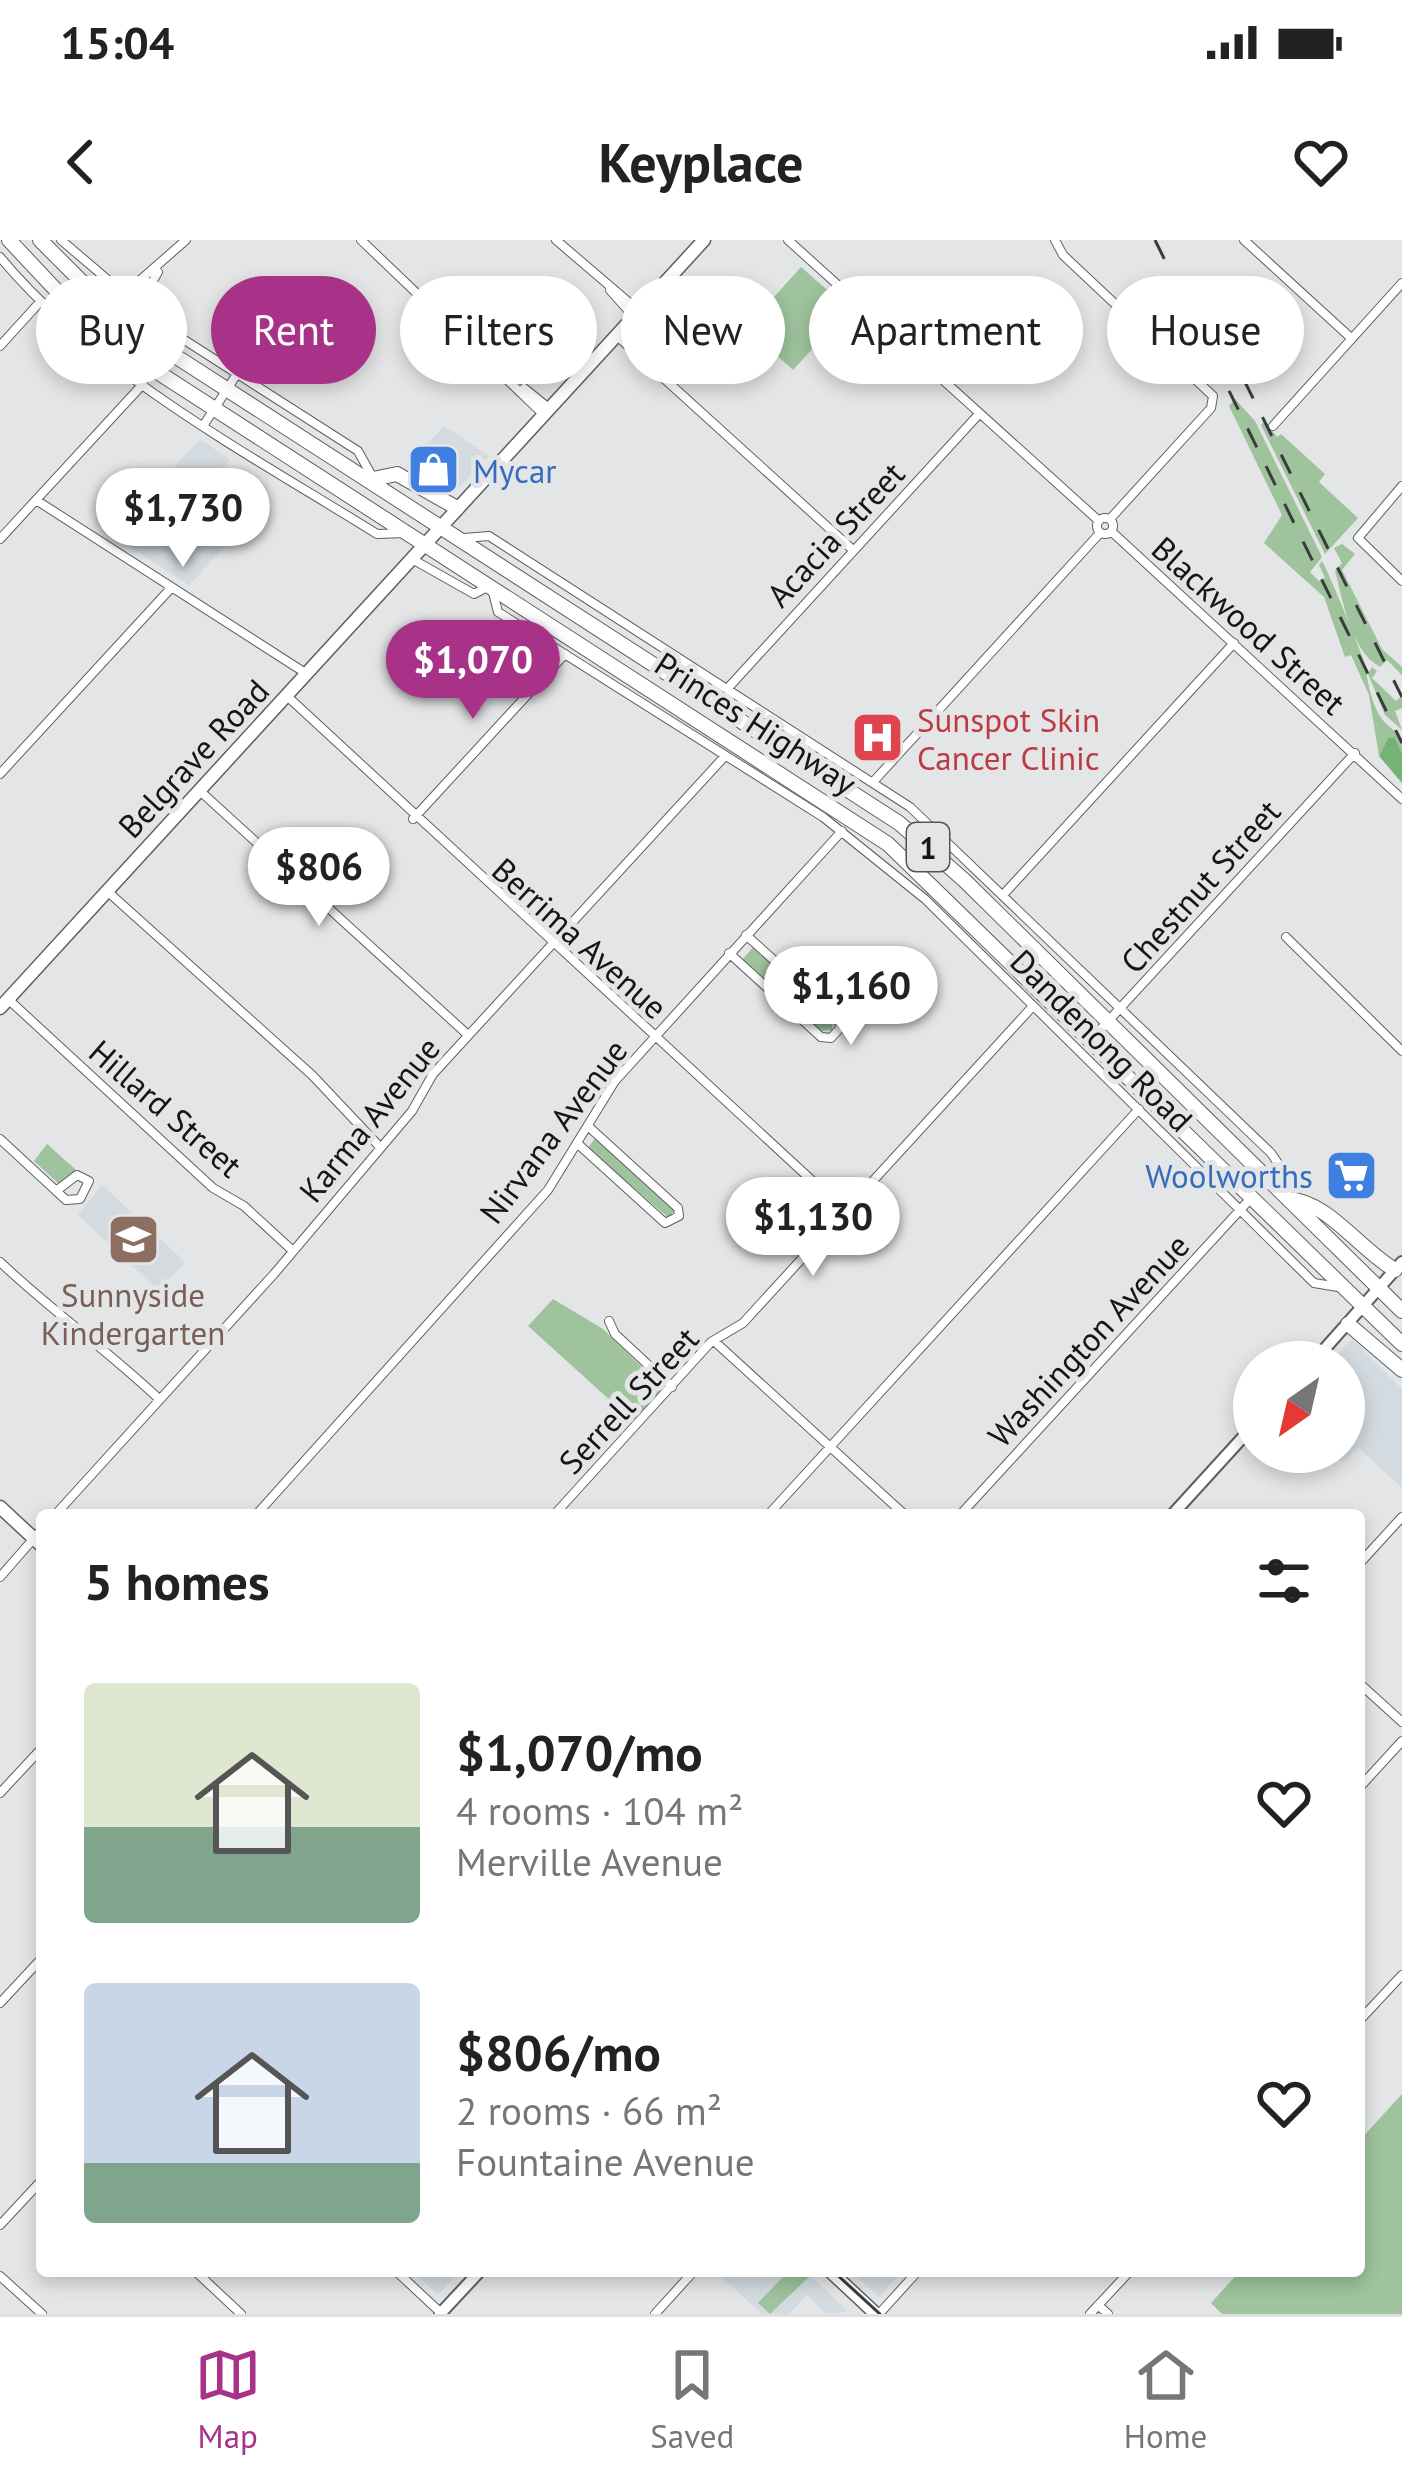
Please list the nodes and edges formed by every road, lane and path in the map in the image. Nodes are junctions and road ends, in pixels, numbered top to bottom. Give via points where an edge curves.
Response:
1 (9, 240) edge
2 (40, 240) edge
3 (61, 240) edge
4 (186, 240) edge
5 (361, 240) edge
6 (556, 240) edge
7 (704, 240) edge
8 (788, 240) edge
9 (1055, 240) edge
10 (1244, 240) edge
11 (0, 257) edge
12 (162, 266) junction
13 (100, 276) edge
14 (149, 276) edge
15 (156, 276) edge
16 (671, 276) edge
17 (1402, 283) edge
18 (36, 298) edge
19 (621, 299) edge
20 (36, 306) edge
21 (621, 329) edge
22 (616, 334) junction
23 (1351, 338) junction
24 (0, 346) edge
25 (143, 384) joint
26 (231, 384) edge
27 (253, 384) edge
28 (228, 389) junction
29 (214, 409) junction
30 (547, 412) junction
31 (979, 414) junction
32 (205, 423) junction
33 (1273, 425) dead end
34 (373, 479) junction
35 (1402, 486) edge
36 (36, 500) junction
37 (457, 508) junction
38 (1110, 519) junction
39 (1099, 520) junction
40 (442, 524) junction
41 (406, 532) junction
42 (1112, 532) junction
43 (1100, 533) junction
44 (462, 538) junction
45 (0, 539) edge
46 (424, 544) junction
47 (854, 550) junction
48 (412, 559) junction
49 (1402, 581) edge
50 (490, 585) junction
51 (171, 588) junction
52 (589, 600) junction
53 (588, 619) junction
54 (1234, 643) junction
55 (565, 654) junction
56 (307, 674) junction
57 (728, 688) junction
58 (287, 696) junction
59 (1355, 753) junction
60 (725, 756) junction
61 (807, 759) junction
62 (0, 774) edge
63 (793, 778) junction
64 (874, 782) junction
65 (200, 791) junction
66 (1402, 799) edge
67 (413, 818) junction
68 (842, 831) junction
69 (107, 892) junction
70 (1003, 895) junction
71 (746, 934) junction
72 (1286, 938) dead end
73 (551, 944) junction
74 (729, 952) junction
75 (4, 1003) edge
76 (1033, 1005) junction
77 (1120, 1010) junction
78 (1108, 1022) junction
79 (468, 1035) junction
80 (654, 1038) junction
81 (1092, 1039) junction
82 (1402, 1051) edge
83 (1080, 1052) junction
84 (1139, 1109) junction
85 (589, 1127) junction
86 (0, 1138) edge
87 (578, 1144) junction
88 (380, 1147) junction
89 (1252, 1164) junction
90 (1282, 1166) junction
91 (56, 1191) dead end
92 (1252, 1197) junction
93 (1288, 1198) junction
94 (1239, 1210) junction
95 (845, 1211) junction
96 (293, 1251) junction
97 (0, 1262) edge
98 (1398, 1266) edge
99 (1379, 1288) junction
100 (1346, 1289) junction
101 (1363, 1306) junction
102 (1400, 1307) edge
103 (610, 1321) dead end
104 (1348, 1324) junction
105 (714, 1340) junction
106 (1332, 1341) edge
107 (1402, 1344) edge
108 (1402, 1370) edge
109 (671, 1387) junction
110 (158, 1398) junction
111 (830, 1447) junction
112 (1233, 1448) edge
113 (0, 1507) edge
114 (60, 1509) edge
115 (261, 1509) edge
116 (559, 1509) edge
117 (773, 1509) edge
118 (898, 1509) edge
119 (965, 1509) edge
120 (1178, 1509) edge
121 (1402, 1517) edge
122 (36, 1535) edge
123 (36, 1542) edge
124 (1365, 1557) edge
125 (0, 1577) edge
126 (1365, 1689) edge
127 (1402, 1723) edge
128 (1402, 1741) edge
129 (36, 1754) edge
130 (1365, 1781) edge
131 (0, 1793) edge
132 (36, 1964) edge
133 (1400, 1979) edge
134 (0, 2003) edge
135 (1365, 2015) edge
136 (36, 2186) edge
137 (0, 2225) edge
138 (0, 2276) edge
139 (201, 2277) edge
140 (402, 2277) edge
141 (474, 2277) edge
142 (689, 2277) edge
143 (836, 2277) edge
144 (911, 2277) edge
145 (1125, 2277) edge
146 (1098, 2306) junction
147 (441, 2313) edge
148 (872, 2313) edge
149 (41, 2314) edge
150 (241, 2314) edge
151 (655, 2314) edge
152 (1090, 2314) edge
153 (1108, 2314) edge

1 - 29 highway, Princes Highway / 1 via 99,330
2 - 28 highway, Princes Highway / 1 via 128,322
3 - 13 street
4 - 12 street
5 - 30 street
6 - 19 street
7 - 16 main road, Belgrave Road
8 - 31 street
9 - 38 street via 1213,396 1211,408
10 - 23 street
11 - 18 street
12 - 14 street
12 - 15 street
17 - 23 street
20 - 24 street
21 - 22 main road, Belgrave Road
22 - 30 main road, Belgrave Road
22 - 47 street
23 - 33 street
25 - 32 street
25 - 36 street
26 - 28 street
27 - 34 street via 358,451
28 - 29 street
28 - 34 highway, Princes Highway / 1
29 - 32 street
29 - 41 highway, Princes Highway / 1
30 - 37 main road, Belgrave Road
31 - 39 street
31 - 47 street, Acacia Street
32 - 41 street via 377,534
34 - 37 highway via 397,474
34 - 40 highway, Princes Highway / 1
35 - 49 street via 1358,538
36 - 45 street
36 - 51 street
37 - 40 main road, Belgrave Road
38 - 39 street
38 - 42 street
39 - 43 street
40 - 44 highway, Princes Highway / 1
40 - 46 main road, Belgrave Road
41 - 46 highway, Princes Highway / 1
42 - 43 street
42 - 54 street, Blackwood Street
43 - 64 street
44 - 52 street, Dandenong Road via 489,536
44 - 53 highway, Princes Highway / 1
46 - 48 main road, Belgrave Road
46 - 50 highway, Princes Highway / 1
47 - 57 street, Acacia Street
48 - 50 street via 473,594
48 - 56 main road, Belgrave Road
50 - 55 street, Dandenong Road via 498,613
50 - 63 highway, Princes Highway / 1
51 - 56 street
51 - 62 street
52 - 53 street
52 - 57 street, Dandenong Road
53 - 61 highway, Princes Highway / 1
54 - 59 street, Blackwood Street
54 - 70 street
55 - 60 street, Dandenong Road
55 - 67 street
56 - 58 main road, Belgrave Road
57 - 64 street, Dandenong Road
58 - 65 main road, Belgrave Road
58 - 67 street, Berrima Avenue
59 - 66 street, Blackwood Street
59 - 77 street, Chestnut Street
60 - 68 street, Dandenong Road
60 - 73 street, Karma Avenue
61 - 63 highway
61 - 78 highway, Princes Highway / 1 via 929,847
63 - 81 highway, Princes Highway / 1 via 921,872
64 - 70 street, Dandenong Road
65 - 69 main road, Belgrave Road
65 - 79 street
67 - 73 street, Berrima Avenue
68 - 71 street, Nirvana Avenue
68 - 76 street, Dandenong Road via 926,899
69 - 75 main road, Belgrave Road
69 - 88 street
70 - 77 street, Dandenong Road
71 - 74 street, Nirvana Avenue
71 - 74 street via 838,1019 831,1038
72 - 82 street
73 - 79 street, Karma Avenue
73 - 80 street, Berrima Avenue
74 - 80 street, Nirvana Avenue
75 - 96 street, Hillard Street
76 - 83 street, Dandenong Road
76 - 95 street, Serrell Street
77 - 78 street, Chestnut Street
77 - 90 street, Dandenong Road
78 - 81 street, Chestnut Street
78 - 89 highway, Princes Highway / 1
79 - 88 street, Karma Avenue
80 - 85 street, Nirvana Avenue via 615,1081
80 - 95 street, Berrima Avenue
81 - 83 street, Chestnut Street
81 - 92 highway, Princes Highway / 1
83 - 84 street, Dandenong Road
84 - 94 street, Dandenong Road
84 - 111 street
85 - 87 street, Nirvana Avenue
85 - 87 street via 679,1216 665,1223
86 - 91 street
87 - 115 street, Nirvana Avenue via 548,1190
88 - 96 street, Karma Avenue
89 - 90 street
89 - 93 highway, Princes Highway / 1
90 - 93 street
92 - 94 street, Washington Avenue
92 - 100 highway, Princes Highway / 1
93 - 98 highway via 1316,1204 1366,1253
93 - 99 highway, Princes Highway / 1
94 - 100 street, Dandenong Road via 1314,1283
94 - 119 street, Washington Avenue
95 - 105 street, Serrell Street via 740,1327
96 - 110 street, Karma Avenue
97 - 110 street
98 - 99 street
99 - 101 street
99 - 102 highway, Princes Highway / 1
100 - 101 highway, Princes Highway / 1
101 - 104 street
101 - 107 highway, Princes Highway / 1
103 - 109 street
104 - 106 street
104 - 108 highway
105 - 109 street, Serrell Street
105 - 111 street
109 - 116 street, Serrell Street
110 - 114 street, Karma Avenue
111 - 117 street
111 - 118 street
112 - 120 street
113 - 122 main road
121 - 124 street
123 - 125 street
126 - 127 street
128 - 130 street
129 - 131 street
132 - 134 street
133 - 135 street
136 - 137 street
138 - 149 street
139 - 150 street
140 - 147 street
141 - 147 street
142 - 151 street
143 - 148 main road
144 - 148 street
145 - 146 street
146 - 152 street
146 - 153 street

